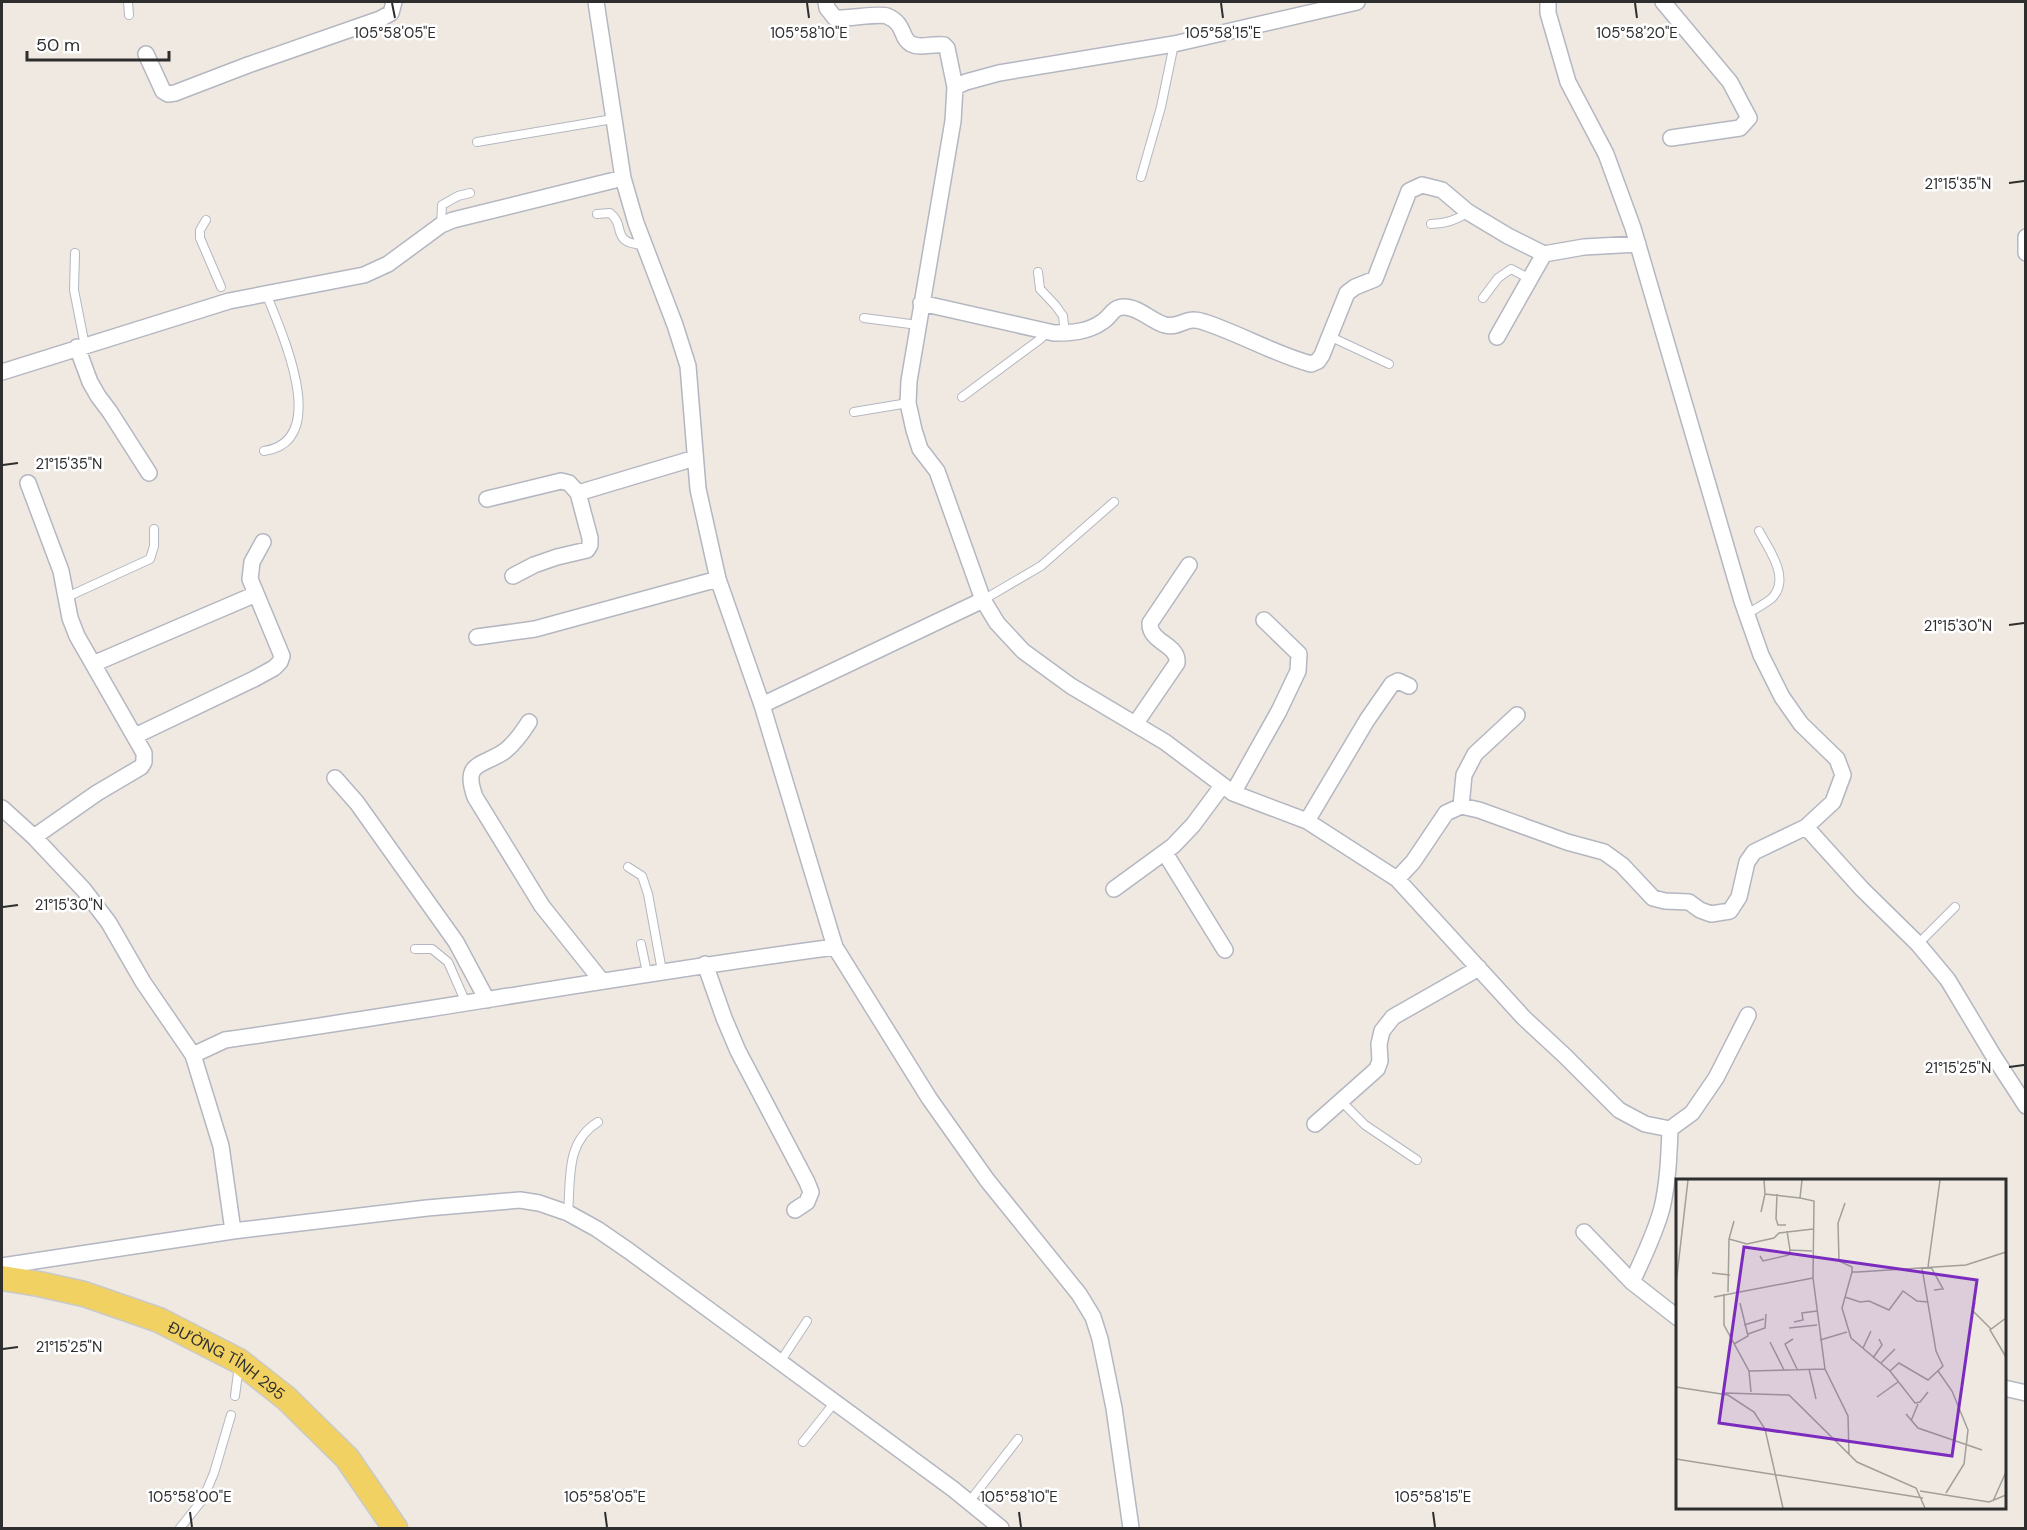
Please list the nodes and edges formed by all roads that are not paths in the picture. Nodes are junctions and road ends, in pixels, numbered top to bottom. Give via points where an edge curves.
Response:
1 (128, 2) edge
2 (394, 2) edge
3 (596, 2) edge
4 (826, 2) edge
5 (1357, 2) edge
6 (1548, 2) edge
7 (1663, 2) edge
8 (129, 15) dead end
9 (1174, 44) junction
10 (146, 54) dead end
11 (956, 87) junction
12 (613, 120) junction
13 (1671, 138) dead end
14 (477, 142) dead end
15 (1141, 177) dead end
16 (623, 178) junction
17 (470, 193) dead end
18 (1468, 212) junction
19 (597, 214) dead end
20 (206, 220) dead end
21 (1431, 224) dead end
22 (441, 225) junction
23 (2025, 237) edge
24 (1638, 244) junction
25 (644, 245) junction
26 (75, 253) dead end
27 (2025, 253) edge
28 (1545, 254) junction
29 (1038, 272) dead end
30 (1530, 279) junction
31 (266, 293) junction
32 (225, 294) junction
33 (1483, 298) dead end
34 (921, 303) junction
35 (864, 318) dead end
36 (918, 324) junction
37 (1048, 332) junction
38 (1065, 333) junction
39 (1329, 336) junction
40 (1497, 337) dead end
41 (81, 346) junction
42 (1389, 364) dead end
43 (2, 372) edge
44 (962, 397) dead end
45 (908, 403) junction
46 (854, 412) dead end
47 (264, 451) dead end
48 (695, 458) junction
49 (149, 473) dead end
50 (28, 483) dead end
51 (578, 493) junction
52 (487, 499) dead end
53 (1114, 502) dead end
54 (154, 529) dead end
55 (1759, 531) dead end
56 (263, 543) dead end
57 (1189, 565) dead end
58 (513, 576) dead end
59 (718, 579) junction
60 (256, 594) junction
61 (67, 597) junction
62 (982, 600) junction
63 (1747, 614) junction
64 (1264, 620) dead end
65 (477, 638) dead end
66 (93, 663) junction
67 (1409, 686) dead end
68 (762, 705) junction
69 (1517, 715) dead end
70 (529, 722) dead end
71 (1136, 723) junction
72 (135, 735) junction
73 (335, 778) dead end
74 (1227, 790) junction
75 (1461, 806) junction
76 (2, 808) edge
77 (1307, 822) junction
78 (1806, 827) junction
79 (34, 837) junction
80 (1165, 853) junction
81 (628, 867) dead end
82 (1397, 879) junction
83 (1114, 889) dead end
84 (1955, 907) dead end
85 (641, 944) dead end
86 (1918, 944) junction
87 (835, 947) junction
88 (415, 950) dead end
89 (1225, 950) dead end
90 (705, 964) junction
91 (1479, 968) junction
92 (654, 972) junction
93 (601, 980) junction
94 (487, 1000) junction
95 (466, 1003) junction
96 (1748, 1015) dead end
97 (193, 1055) junction
98 (1342, 1102) junction
99 (2025, 1106) edge
100 (598, 1122) dead end
101 (1315, 1124) dead end
102 (1670, 1129) junction
103 (1418, 1160) dead end
104 (795, 1210) dead end
105 (568, 1213) junction
106 (233, 1231) junction
107 (1584, 1232) dead end
108 (2, 1266) edge
109 (2, 1278) edge
110 (1632, 1282) junction
111 (1676, 1317) edge
112 (807, 1321) dead end
113 (239, 1361) junction
114 (780, 1362) junction
115 (2006, 1388) edge
116 (2025, 1393) edge
117 (235, 1396) dead end
118 (835, 1402) junction
119 (231, 1415) dead end
120 (1018, 1439) dead end
121 (803, 1442) dead end
122 (969, 1502) junction
123 (180, 1528) edge
124 (395, 1528) edge
125 (1002, 1528) edge
126 (1131, 1528) edge

1 - 8 lane
2 - 10 street via 391,13 380,19 175,93 163,91
3 - 12 street
4 - 11 street via 835,18 885,15 900,24 910,44 944,45
5 - 9 street
6 - 24 street via 1568,82 1606,154
7 - 13 street via 1730,82 1749,118 1740,128
9 - 11 street via 999,73
9 - 15 lane
11 - 34 street
12 - 14 lane
12 - 16 street
16 - 22 street
16 - 25 street
17 - 22 lane via 441,205
18 - 21 lane via 1451,221
18 - 28 street
18 - 39 street via 1442,190 1422,185 1409,191 1375,279 1355,286 1347,294
19 - 25 lane via 610,213 622,239
20 - 32 lane via 200,238
22 - 31 street via 388,264 364,275
23 - 27 street
24 - 28 street
24 - 63 street
25 - 48 street via 688,366
26 - 41 lane via 74,290
28 - 30 street
29 - 38 lane via 1040,290 1063,316
30 - 33 lane via 1511,269 1498,278
30 - 40 street
31 - 32 street
31 - 47 lane via 292,364 298,416 285,444
32 - 41 street
34 - 36 street
34 - 37 street
35 - 36 lane
36 - 45 street
37 - 38 street
37 - 44 lane
38 - 39 street via 1091,328 1105,321 1112,310 1131,307 1165,324 1176,326 1189,319 1203,321 1311,364 1318,361
39 - 42 lane
41 - 43 street
41 - 49 street via 90,382
45 - 46 lane
45 - 62 street via 920,448 937,471
48 - 51 street
48 - 59 street
50 - 61 street
51 - 52 street via 561,481
51 - 58 street via 591,546
53 - 62 lane via 1041,566
54 - 61 lane via 150,559
55 - 63 lane via 1780,574 1772,597
56 - 60 street via 252,562 250,579
57 - 71 street via 1149,630 1174,651 1177,663
59 - 65 street via 535,629
59 - 68 street
60 - 66 street
60 - 72 street via 282,656 280,662 254,679
61 - 66 street via 77,636
62 - 68 street
62 - 71 street via 1023,651 1071,686
63 - 78 street via 1782,698 1801,724 1837,759 1843,775 1833,802
64 - 74 street via 1299,654 1298,671 1279,711
66 - 72 street
67 - 77 street via 1398,681 1392,684
68 - 87 street
69 - 75 street via 1475,754 1464,775
70 - 93 street via 508,749 472,771 469,782 542,906
71 - 74 street
72 - 79 street via 144,753 141,767
73 - 94 street via 364,812 456,942
74 - 77 street
74 - 80 street
75 - 78 street via 1604,852 1653,898 1689,902 1711,914 1730,911 1739,897 1747,862 1754,852
75 - 82 street via 1446,813
76 - 79 street
77 - 82 street
78 - 86 street
79 - 97 street via 109,923
80 - 83 street
80 - 89 street
81 - 92 lane via 642,876 648,894
82 - 91 street
84 - 86 lane
85 - 92 lane
86 - 99 street via 1948,980
87 - 90 street
87 - 126 street via 929,1098 1093,1317 1114,1408
88 - 95 lane via 432,949 448,962
90 - 92 street
90 - 104 street via 738,1051 811,1192 807,1202
91 - 98 street via 1393,1017 1382,1031 1377,1070
91 - 102 street via 1524,1018 1619,1110 1645,1124
92 - 93 street
93 - 94 street
94 - 95 street
95 - 97 street via 225,1040
96 - 102 street via 1716,1078 1692,1113
97 - 106 street via 221,1146
98 - 101 street
98 - 103 lane via 1365,1125
100 - 105 lane via 584,1133 574,1151
102 - 110 street via 1661,1209
105 - 106 street via 539,1203 510,1201
105 - 114 street via 629,1251
106 - 108 street
107 - 110 street
109 - 113 main road, ĐƯỜNG TỈNH 295 via 84,1294 159,1320
110 - 111 street
112 - 114 lane
113 - 117 lane
113 - 124 main road, ĐƯỜNG TỈNH 295 via 286,1398 347,1458
114 - 118 street
115 - 116 street
118 - 121 lane
118 - 122 street
119 - 123 lane via 203,1500
120 - 122 lane
122 - 125 street

